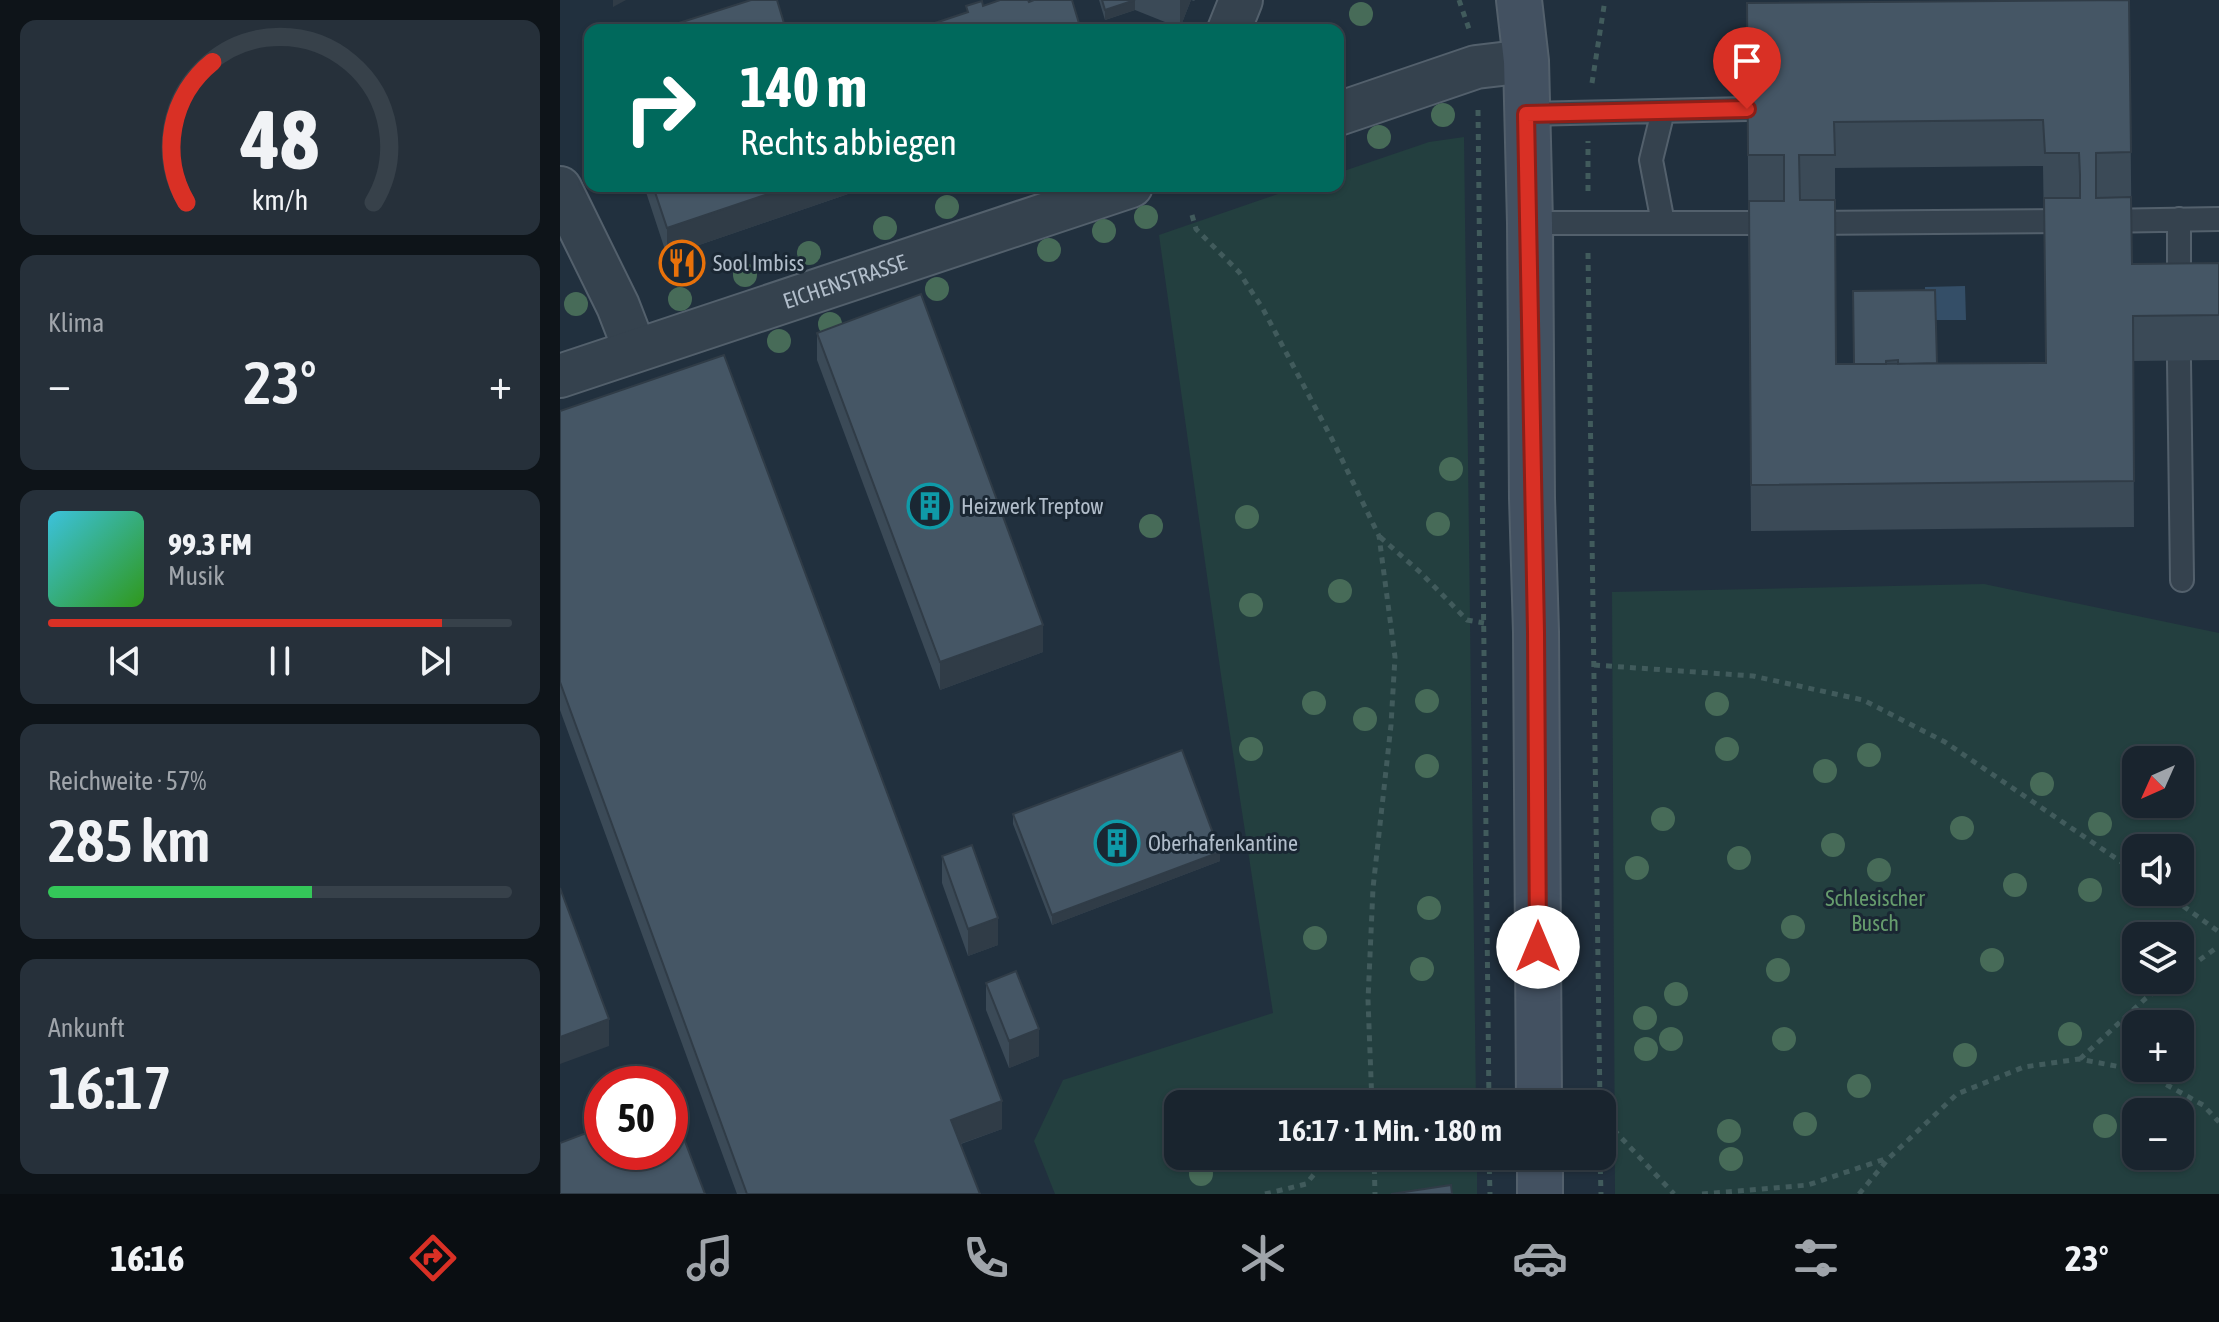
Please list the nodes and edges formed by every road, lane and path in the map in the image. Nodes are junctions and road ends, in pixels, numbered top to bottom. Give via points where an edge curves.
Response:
1 (1241, 0) edge
2 (1459, 0) edge
3 (1519, 0) edge
4 (1551, 0) edge
5 (1605, 0) edge
6 (1464, 17) dead end
7 (1231, 24) edge
8 (1526, 61) junction
9 (1747, 109) edge
10 (1663, 111) junction
11 (1344, 112) edge
12 (1588, 112) junction
13 (1526, 114) junction
14 (1478, 120) dead end
15 (560, 188) edge
16 (1113, 192) edge
17 (1192, 215) dead end
18 (2179, 219) junction
19 (2219, 219) edge
20 (1530, 223) junction
21 (1588, 223) junction
22 (1663, 223) junction
23 (2179, 309) edge
24 (635, 350) junction
25 (2179, 361) edge
26 (560, 376) edge
27 (1379, 536) junction
28 (2182, 580) dead end
29 (1484, 623) junction
30 (1594, 665) junction
31 (2122, 862) edge
32 (2183, 906) edge
33 (2219, 932) edge
34 (2219, 946) edge
35 (2194, 964) edge
36 (2152, 994) edge
37 (2079, 1059) junction
38 (1371, 1090) edge
39 (1489, 1090) edge
40 (1539, 1090) edge
41 (1600, 1090) edge
42 (2219, 1122) edge
43 (1616, 1132) edge
44 (1889, 1158) junction
45 (1318, 1170) edge
46 (1374, 1170) edge
47 (1489, 1170) edge
48 (1540, 1170) edge
49 (1600, 1170) edge
50 (1265, 1194) edge
51 (1375, 1194) edge
52 (1490, 1194) edge
53 (1540, 1194) edge
54 (1601, 1194) edge
55 (1674, 1194) edge
56 (1702, 1194) edge
57 (1859, 1194) edge

1 - 7 street
2 - 6 path
3 - 8 main road
4 - 8 main road
5 - 12 path
8 - 11 street via 1476,67
8 - 13 main road
9 - 10 lane
10 - 12 lane
10 - 22 lane via 1651,160
12 - 13 lane
12 - 21 path
13 - 20 main road
14 - 29 path
15 - 24 street
16 - 24 street, EICHENSTRASSE
17 - 27 path via 1196,229 1239,272 1263,309
18 - 19 lane
18 - 22 lane
18 - 23 lane
20 - 21 lane
20 - 40 main road
21 - 22 lane
21 - 30 path
24 - 26 street, EICHENSTRASSE
25 - 28 lane
27 - 29 path via 1467,620
27 - 38 path via 1395,657 1372,902
29 - 39 path
30 - 31 path via 1753,676 1863,700 1945,742
30 - 41 path
32 - 33 path
34 - 35 path
36 - 37 path
37 - 42 path via 2142,1071 2203,1105
37 - 44 path via 2024,1067 1957,1094
43 - 55 path
44 - 56 path via 1808,1185
44 - 57 path
45 - 50 path via 1306,1184
46 - 51 path
47 - 52 path
48 - 53 main road
49 - 54 path

